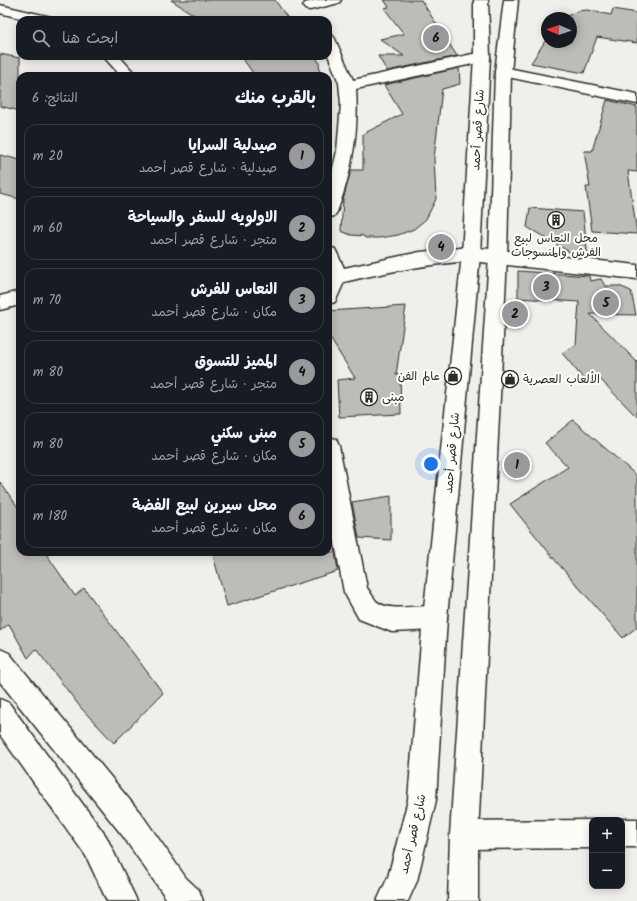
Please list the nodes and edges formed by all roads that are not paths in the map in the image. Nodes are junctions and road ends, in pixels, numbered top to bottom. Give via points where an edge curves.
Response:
1 (334, 0) edge
2 (481, 0) edge
3 (511, 0) edge
4 (308, 3) edge
5 (0, 9) edge
6 (29, 16) edge
7 (316, 16) edge
8 (332, 48) edge
9 (482, 57) junction
10 (115, 60) edge
11 (126, 72) edge
12 (503, 72) junction
13 (348, 86) junction
14 (637, 99) edge
15 (332, 199) edge
16 (471, 254) junction
17 (498, 257) junction
18 (332, 260) edge
19 (637, 272) edge
20 (336, 277) junction
21 (332, 292) edge
22 (16, 299) edge
23 (0, 303) edge
24 (332, 467) edge
25 (436, 618) junction
26 (0, 662) edge
27 (0, 712) edge
28 (625, 833) edge
29 (637, 833) edge
30 (589, 834) edge
31 (464, 835) junction
32 (122, 901) edge
33 (188, 901) edge
34 (392, 901) edge
35 (463, 901) edge

1 - 4 main road
2 - 9 main road, شارع قصر أحمد
3 - 12 main road, شارع قصر أحمد
4 - 7 main road
5 - 6 main road
8 - 13 main road
9 - 13 main road
9 - 16 main road, شارع قصر أحمد
10 - 11 main road
12 - 14 main road
12 - 17 main road, شارع قصر أحمد
13 - 15 main road via 347,131 342,167
16 - 17 main road
16 - 20 main road via 398,262
16 - 25 main road, شارع قصر أحمد
17 - 19 main road
17 - 31 main road, شارع قصر أحمد
18 - 20 main road
20 - 21 main road
22 - 23 main road
24 - 25 main road via 356,592 368,610 392,620
25 - 34 main road, شارع قصر أحمد via 422,800 402,881
26 - 33 main road via 132,825
27 - 32 main road via 96,846
28 - 29 main road
30 - 31 main road
31 - 35 main road, شارع قصر أحمد

